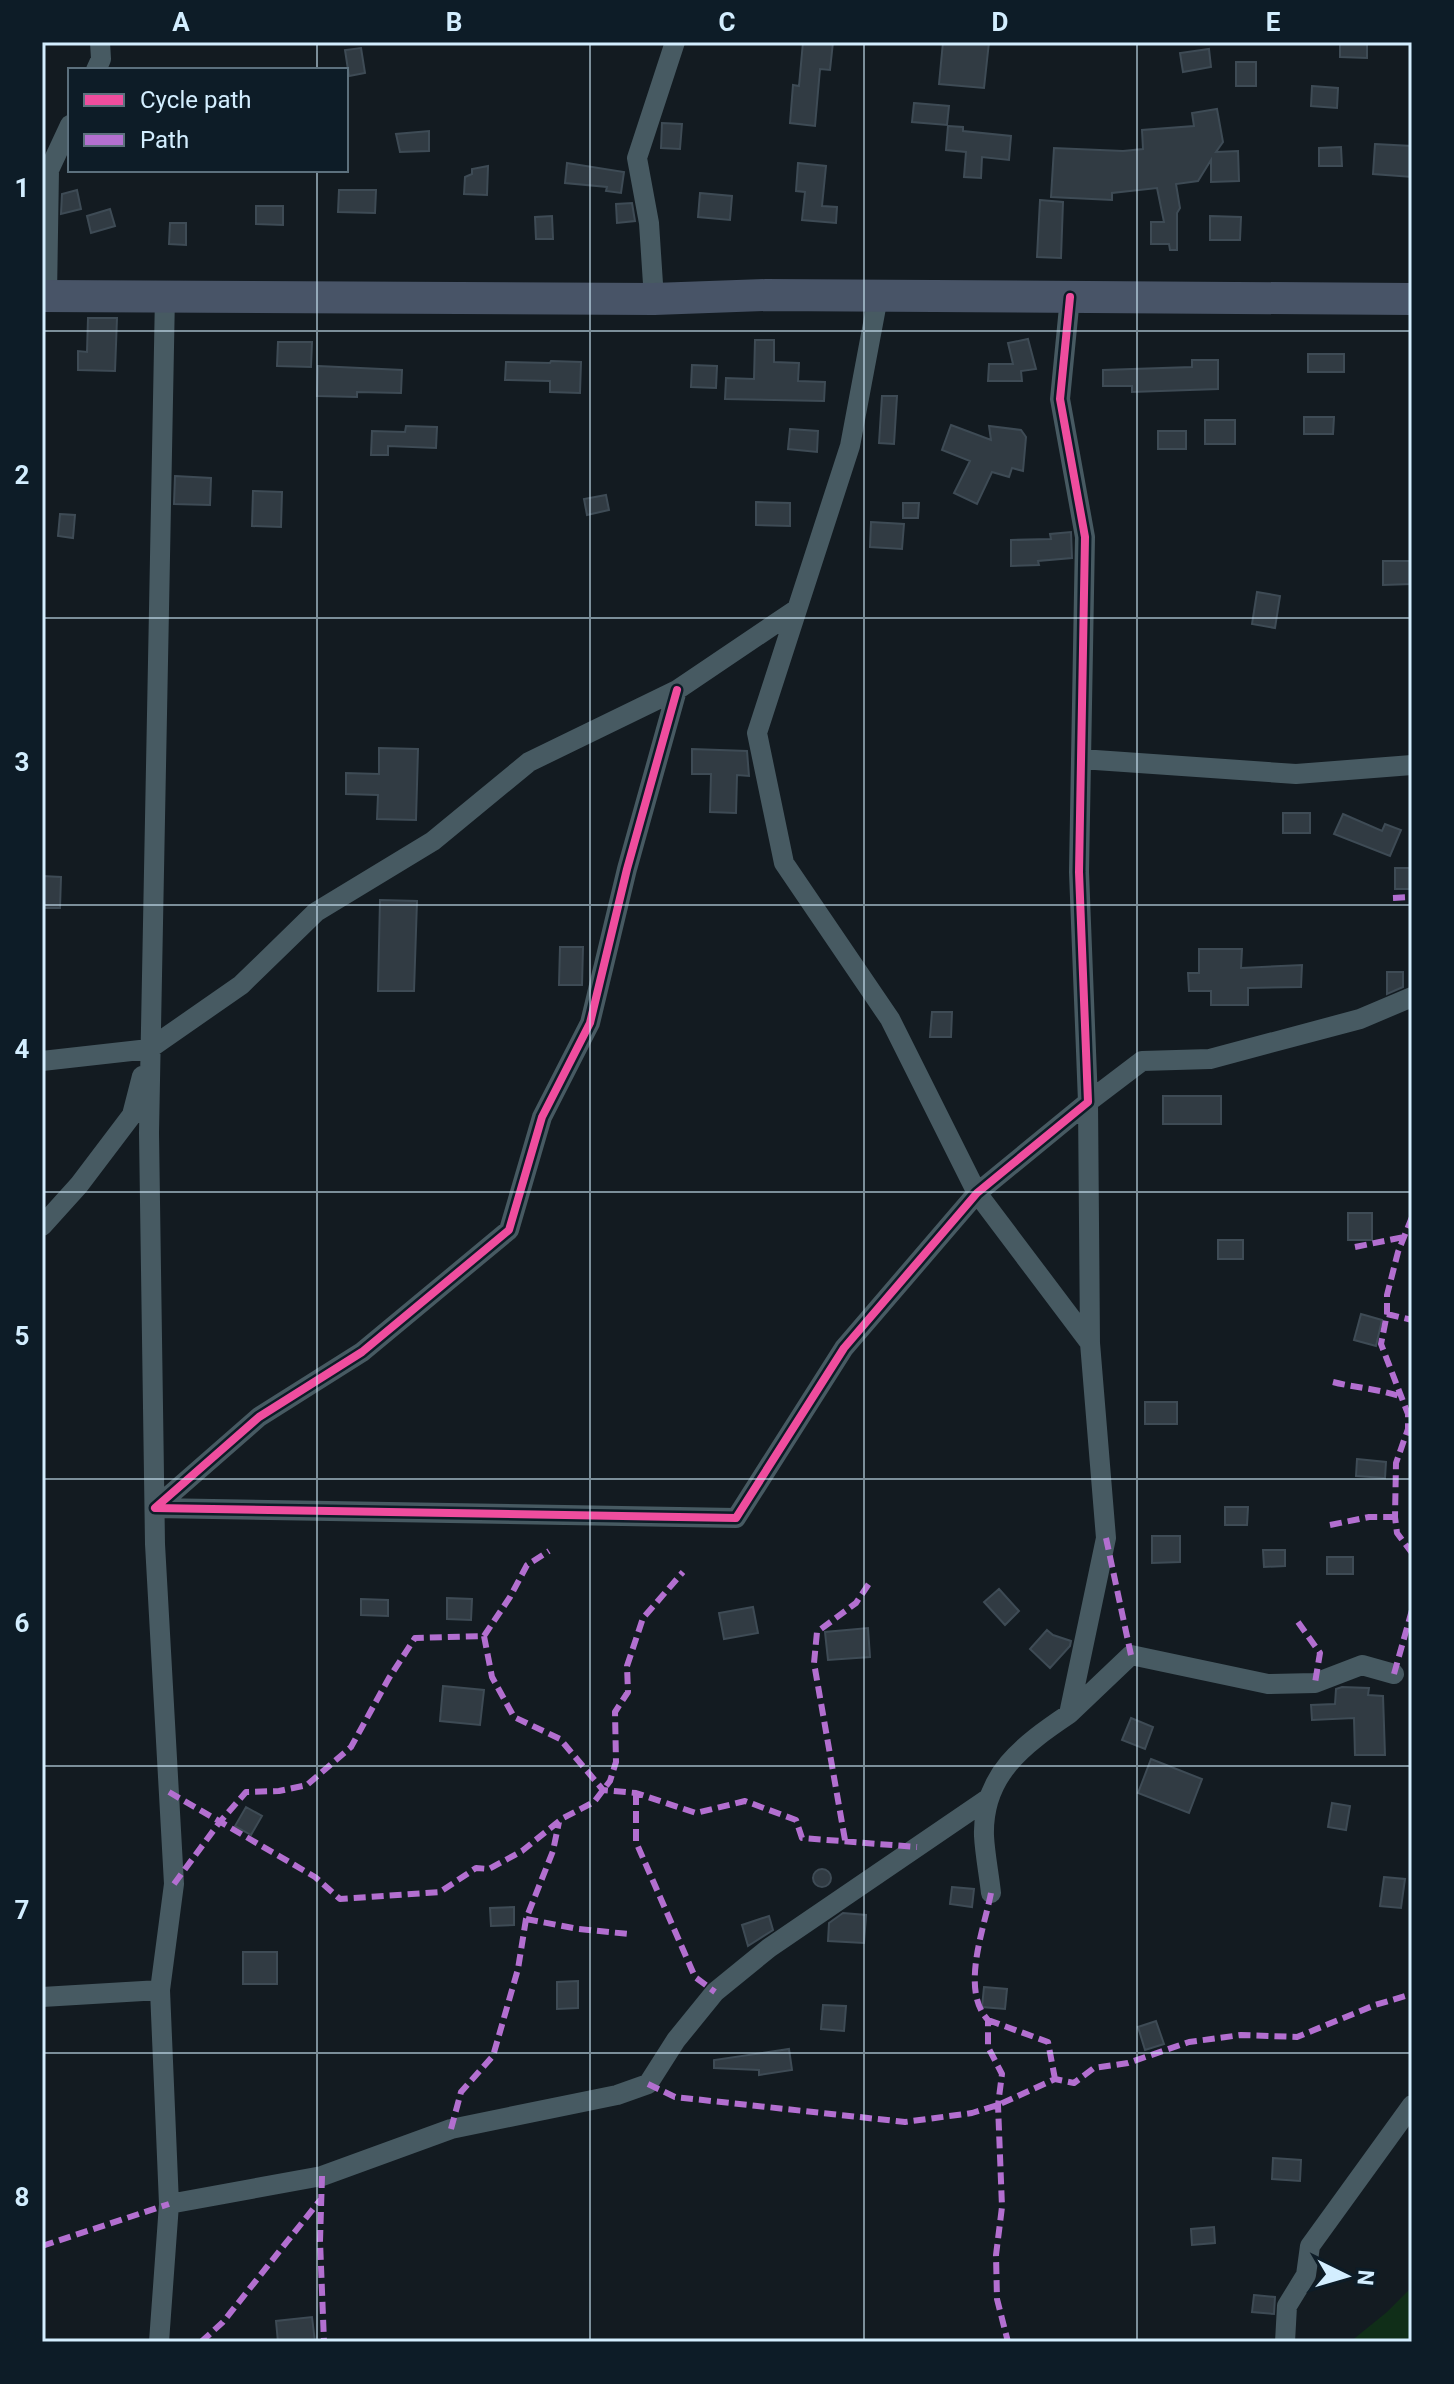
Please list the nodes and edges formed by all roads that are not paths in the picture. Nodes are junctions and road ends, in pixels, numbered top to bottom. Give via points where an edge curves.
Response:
1 (100, 42) edge
2 (675, 42) edge
3 (97, 68) edge
4 (68, 129) edge
5 (165, 295) junction
6 (44, 296) edge
7 (878, 297) junction
8 (1070, 297) junction
9 (654, 299) junction
10 (1412, 299) edge
11 (797, 609) junction
12 (677, 690) junction
13 (1081, 759) junction
14 (1412, 765) edge
15 (1412, 997) edge
16 (149, 1049) junction
17 (42, 1061) edge
18 (1088, 1102) junction
19 (977, 1193) junction
20 (42, 1226) edge
21 (1090, 1343) junction
22 (155, 1508) junction
23 (1394, 1674) dead end
24 (1069, 1714) junction
25 (986, 1800) junction
26 (991, 1893) dead end
27 (160, 1990) junction
28 (42, 1997) edge
29 (1412, 2105) edge
30 (169, 2204) junction
31 (159, 2342) edge
32 (1285, 2342) edge

1 - 3 street
2 - 9 street via 637,158 649,223
4 - 6 street via 49,170
5 - 6 main road
5 - 9 main road
5 - 16 street
7 - 8 main road
7 - 9 main road
7 - 11 street via 850,446
8 - 10 main road
8 - 13 street via 1060,399 1085,537
11 - 12 street
11 - 19 street via 757,733 784,863 890,1019
12 - 16 street via 529,762 433,841 316,912 241,985
12 - 22 street via 590,1023 542,1117 509,1230 362,1352 259,1417
13 - 14 street via 1296,774
13 - 18 street via 1079,872
15 - 18 street via 1360,1019 1210,1059 1142,1061
16 - 17 street
16 - 20 street via 132,1115
16 - 22 street
18 - 19 street
18 - 21 street
19 - 21 street
19 - 22 street via 844,1348 736,1518
21 - 24 street via 1106,1538
22 - 27 street via 174,1884
23 - 24 street via 1362,1665 1315,1683 1268,1684 1131,1655
24 - 25 street via 1006,1764
25 - 26 street
25 - 30 street via 769,1948 715,1992 648,2084 451,2129 322,2176
27 - 28 street
27 - 30 street
29 - 32 street via 1310,2246 1306,2275 1287,2306
30 - 31 street

